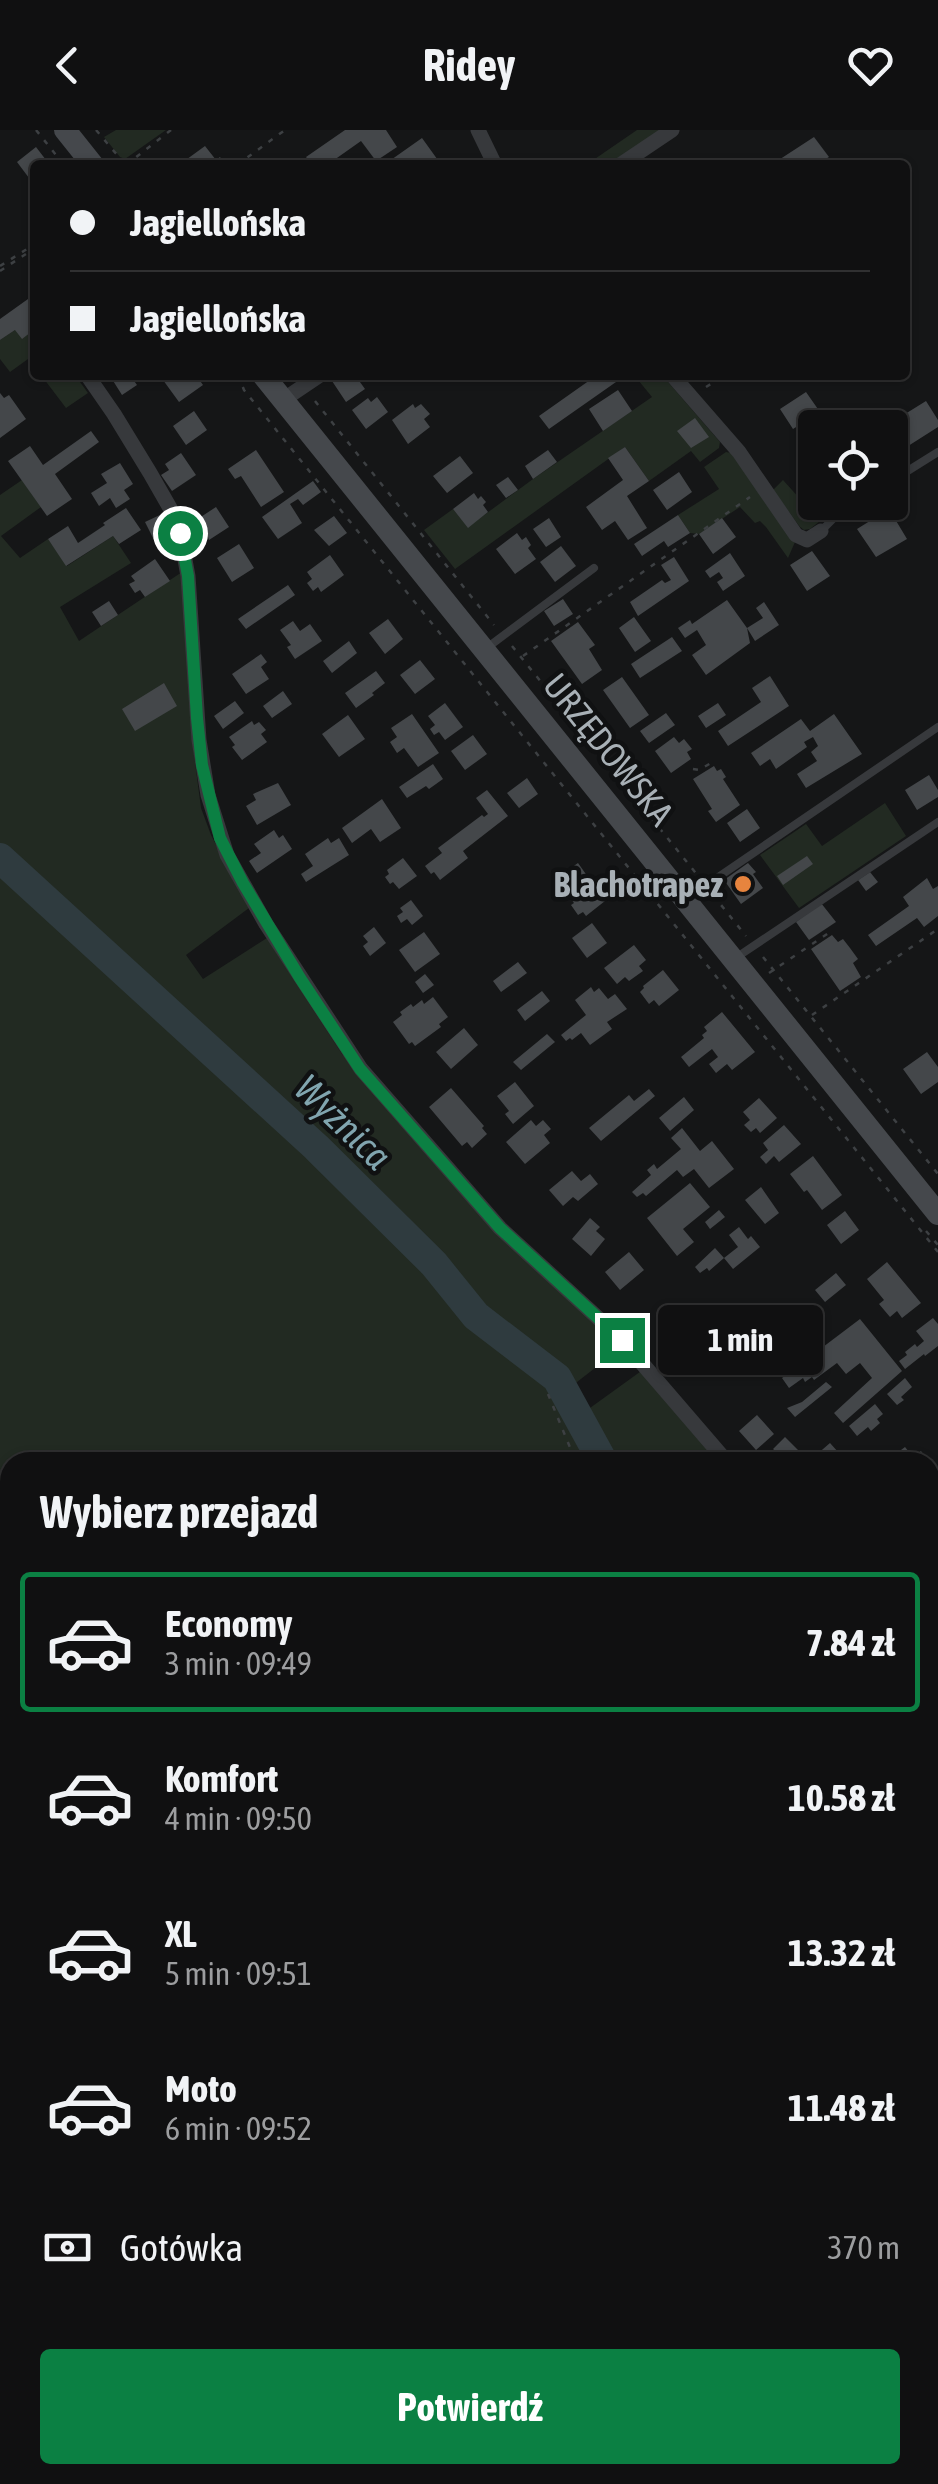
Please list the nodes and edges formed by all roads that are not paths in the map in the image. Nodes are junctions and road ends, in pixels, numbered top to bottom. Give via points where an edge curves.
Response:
1 (65, 130) edge
2 (478, 130) edge
3 (672, 130) edge
4 (89, 160) edge
5 (493, 160) edge
6 (627, 160) edge
7 (90, 380) edge
8 (267, 380) edge
9 (313, 380) edge
10 (677, 380) edge
11 (283, 400) junction
12 (938, 452) edge
13 (908, 471) edge
14 (832, 520) edge
15 (821, 531) joint
16 (594, 568) dead end
17 (494, 643) junction
18 (938, 727) edge
19 (938, 822) edge
20 (685, 899) junction
21 (733, 960) junction
22 (938, 1214) edge
23 (718, 1452) edge

1 - 4 street
2 - 5 street
3 - 6 street
7 - 23 street via 176,520 186,559 208,795 228,854 266,924 360,1069 500,1228 622,1340
8 - 11 street, URZĘDOWSKA
9 - 11 street
10 - 15 street via 739,452 796,535 807,540
11 - 17 street, URZĘDOWSKA
12 - 13 lane
14 - 15 lane
16 - 17 lane
17 - 20 street, URZĘDOWSKA
18 - 20 lane
19 - 21 lane
20 - 21 street, URZĘDOWSKA
21 - 22 street, URZĘDOWSKA

